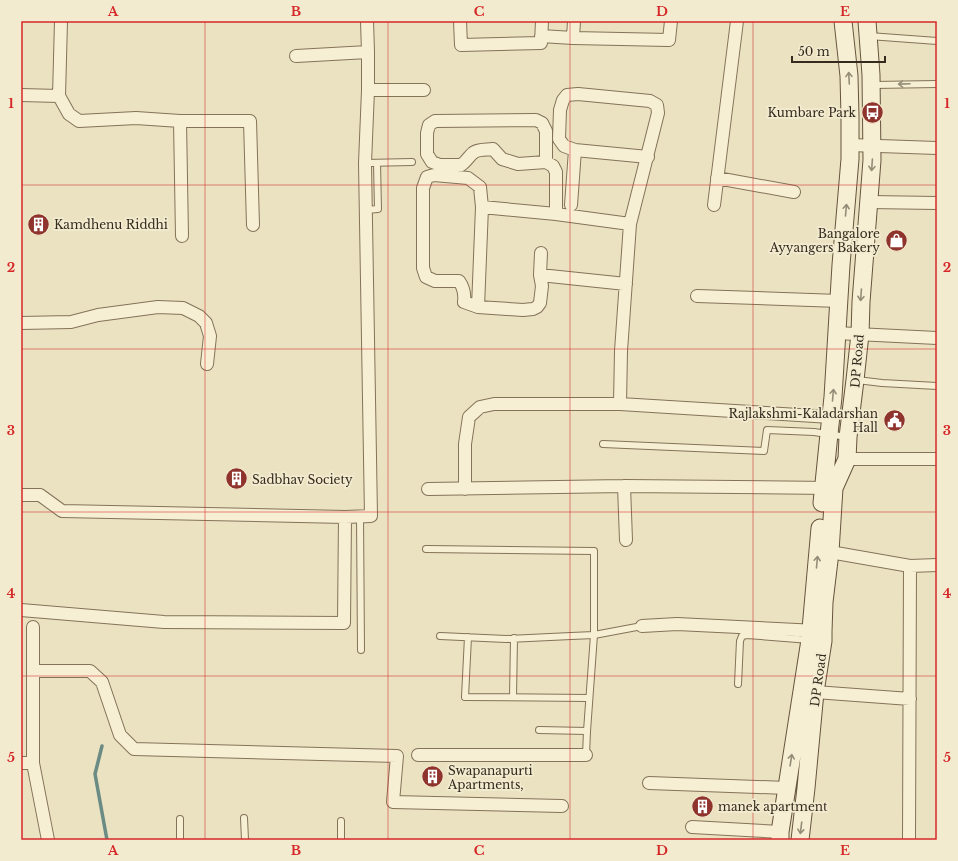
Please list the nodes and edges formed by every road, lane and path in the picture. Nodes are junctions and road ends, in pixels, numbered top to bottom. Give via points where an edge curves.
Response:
1 (61, 21) edge
2 (367, 21) edge
3 (460, 21) edge
4 (542, 21) edge
5 (574, 21) edge
6 (671, 21) edge
7 (737, 21) edge
8 (843, 21) edge
9 (867, 28) edge
10 (541, 36) junction
11 (573, 38) junction
12 (937, 40) edge
13 (368, 52) junction
14 (296, 56) dead end
15 (937, 84) edge
16 (872, 85) junction
17 (368, 90) junction
18 (424, 90) dead end
19 (21, 95) edge
20 (59, 96) junction
21 (180, 121) junction
22 (850, 145) junction
23 (872, 146) junction
24 (937, 148) edge
25 (575, 150) junction
26 (648, 156) junction
27 (412, 162) dead end
28 (546, 162) junction
29 (371, 163) junction
30 (717, 178) junction
31 (794, 192) dead end
32 (869, 202) junction
33 (937, 203) edge
34 (571, 205) dead end
35 (714, 205) dead end
36 (482, 207) junction
37 (556, 214) junction
38 (630, 224) junction
39 (252, 225) dead end
40 (182, 236) dead end
41 (541, 253) dead end
42 (540, 275) junction
43 (626, 284) junction
44 (697, 296) dead end
45 (839, 301) junction
46 (478, 307) junction
47 (21, 323) edge
48 (836, 333) junction
49 (860, 334) junction
50 (937, 338) edge
51 (207, 364) dead end
52 (855, 380) junction
53 (937, 386) edge
54 (620, 404) junction
55 (831, 417) junction
56 (828, 434) junction
57 (848, 437) junction
58 (603, 444) dead end
59 (847, 459) junction
60 (937, 459) edge
61 (624, 486) junction
62 (829, 488) junction
63 (428, 489) dead end
64 (465, 489) junction
65 (21, 495) edge
66 (360, 516) junction
67 (345, 517) junction
68 (626, 540) dead end
69 (426, 550) dead end
70 (830, 552) junction
71 (937, 565) edge
72 (910, 566) junction
73 (21, 610) edge
74 (642, 626) joint
75 (33, 627) dead end
76 (594, 635) junction
77 (440, 636) dead end
78 (816, 636) junction
79 (468, 637) junction
80 (514, 638) junction
81 (361, 650) dead end
82 (33, 671) junction
83 (738, 684) dead end
84 (815, 692) junction
85 (513, 697) junction
86 (589, 698) junction
87 (910, 698) junction
88 (539, 730) dead end
89 (587, 731) junction
90 (418, 755) dead end
91 (586, 755) joint
92 (27, 763) edge
93 (649, 783) dead end
94 (787, 788) junction
95 (562, 806) dead end
96 (180, 818) dead end
97 (244, 818) dead end
98 (340, 821) dead end
99 (692, 827) dead end
100 (780, 836) edge
101 (48, 840) edge
102 (180, 840) edge
103 (245, 840) edge
104 (341, 840) edge
105 (800, 840) edge
106 (909, 840) edge

1 - 20 street
2 - 13 street
3 - 10 street via 461,45 541,42
4 - 10 street
5 - 11 street
6 - 11 street via 669,40
7 - 30 street
22 -> 8 main road, DP Road via 849,76
9 - 12 lane
9 - 16 main road, DP Road
10 - 11 street
13 - 14 street
13 - 17 street
15 -> 16 lane
16 - 23 main road, DP Road
17 - 18 street
17 - 29 street
19 - 20 street
20 - 21 street via 69,114 79,121 136,118
21 - 39 street via 250,121
21 - 40 street
22 - 23 street
45 -> 22 main road, DP Road
23 - 24 street
23 -> 32 main road, DP Road
25 - 26 street
25 - 26 street via 564,146 559,139 560,110 567,95 578,94 650,101 657,105 658,113
25 - 34 street
26 - 38 street
27 - 29 lane
28 - 28 street via 546,131 542,123 536,120 434,121 429,125 427,154 436,164 462,165 473,152 493,149 502,159 518,164
28 - 37 street via 553,166 556,172
29 - 66 street via 366,210 371,516
30 - 31 street
30 - 35 street
32 - 33 street
32 -> 49 main road, DP Road
36 - 37 street
36 - 46 street
36 - 46 street via 480,188 468,178 434,175 427,177 423,188 423,268 426,278 435,282 459,281 465,296 464,302
37 - 38 street
38 - 43 street
41 - 42 street
42 - 43 street
42 - 46 street via 542,286 538,307 524,310
43 - 54 street
44 - 45 street
45 - 48 main road, DP Road
47 - 51 street via 71,322 98,315 158,307 184,308 206,323 210,336
48 - 49 street
55 -> 48 main road, DP Road
49 - 50 street
49 - 52 main road, DP Road
52 - 53 lane
52 - 57 main road, DP Road
54 - 55 street
54 - 64 street via 494,404 480,407 469,417 465,444
55 - 56 main road, DP Road
56 - 57 lane
56 - 58 lane via 767,430 764,451
56 - 62 main road, DP Road
57 - 59 main road, DP Road
59 - 60 street
59 - 62 main road, DP Road
61 - 62 street
61 - 64 street
61 - 68 street
62 - 70 main road, DP Road
78 -> 62 main road, DP Road
63 - 64 street
65 - 67 street via 40,495 62,511
66 - 67 street
66 - 81 lane
67 - 73 street via 344,623 164,622
69 - 76 lane via 594,551
70 - 72 street
70 - 78 main road, DP Road via 824,602
71 - 72 street
72 - 87 street
74 - 76 lane
74 - 78 street via 677,624
75 - 82 street
76 - 80 lane
76 - 86 lane
77 - 79 lane
78 - 83 lane via 742,636
78 - 84 main road, DP Road
94 -> 78 main road, DP Road
79 - 80 lane
79 - 85 lane via 465,697
80 - 85 lane
82 - 92 street
82 - 95 street via 90,671 102,682 120,735 134,748 397,756 393,802
84 - 87 street
84 -> 105 main road, DP Road
85 - 86 lane
86 - 89 lane
87 - 106 street
88 - 89 lane
89 - 91 lane
90 - 91 street
92 - 101 street
93 - 94 street
94 - 100 main road, DP Road
96 - 102 lane
97 - 103 lane
98 - 104 lane
99 - 100 street

